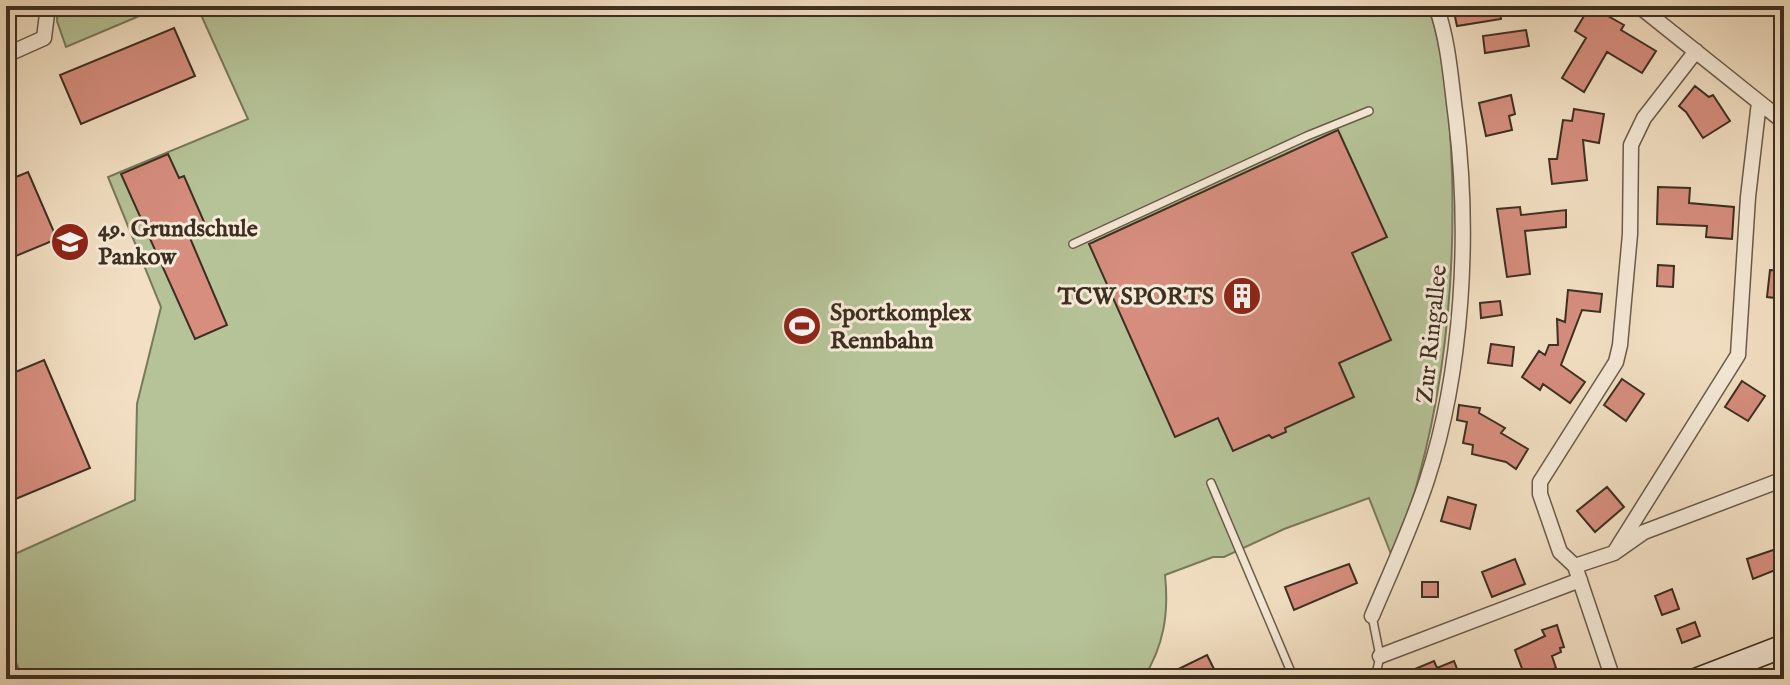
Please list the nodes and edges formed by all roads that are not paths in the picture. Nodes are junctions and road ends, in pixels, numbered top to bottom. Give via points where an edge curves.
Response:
1 (48, 6) edge
2 (1436, 6) edge
3 (1639, 6) edge
4 (1696, 51) junction
5 (6, 55) edge
6 (1759, 102) junction
7 (1369, 111) dead end
8 (1784, 122) edge
9 (1073, 244) dead end
10 (1784, 479) edge
11 (1211, 483) dead end
12 (1614, 553) junction
13 (1578, 573) junction
14 (1372, 616) joint
15 (1784, 646) edge
16 (1380, 656) junction
17 (1294, 679) edge
18 (1375, 679) edge
19 (1613, 679) edge
20 (1698, 679) edge

1 - 5 street via 44,38
2 - 14 street, Zur Ringallee via 1445,35 1461,157 1456,356 1427,481
3 - 4 street
4 - 6 street
4 - 13 street via 1644,118 1631,145 1630,234 1616,362 1540,482 1560,552
6 - 8 street
6 - 12 street via 1738,355
7 - 9 lane
10 - 12 street via 1644,532
11 - 17 lane
12 - 13 street
13 - 16 street
13 - 19 street
14 - 16 lane, Zur Ringallee
15 - 20 main road
16 - 18 lane, Zur Ringallee

